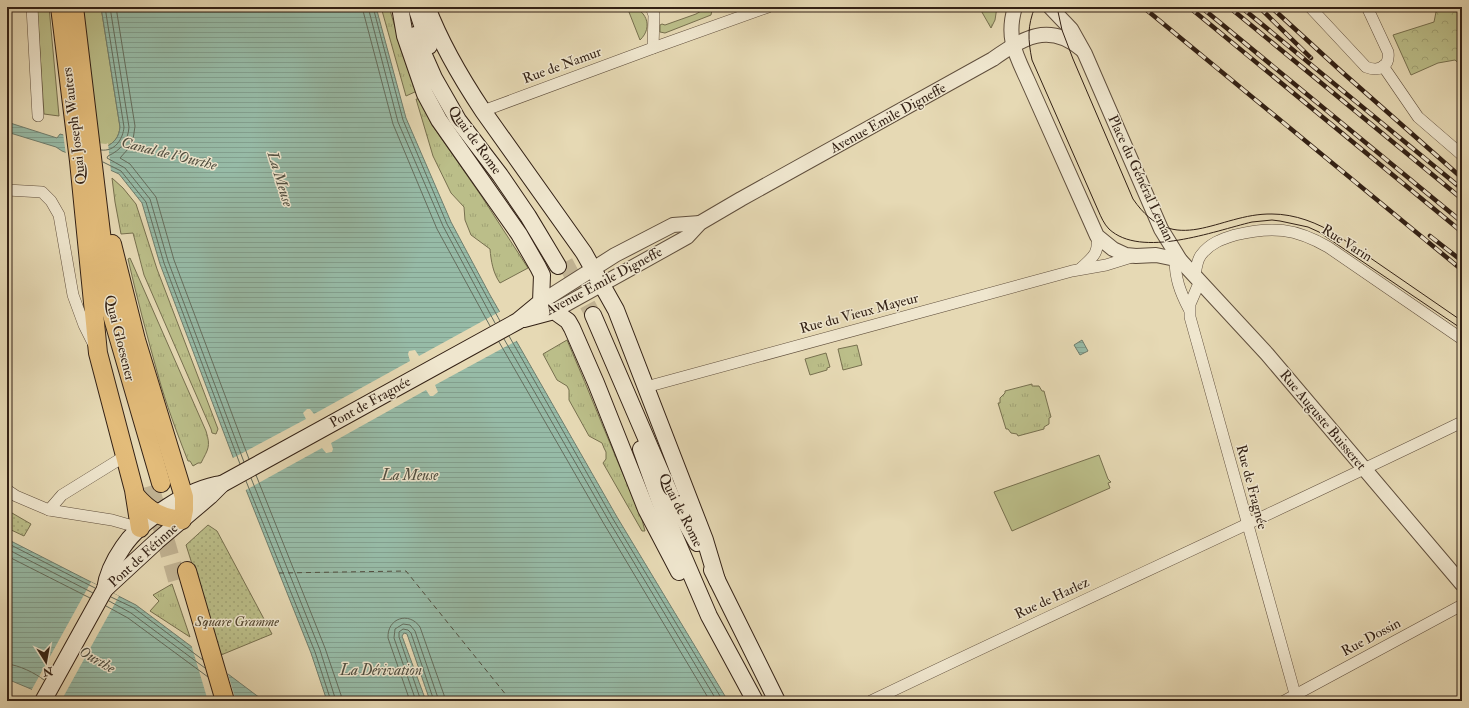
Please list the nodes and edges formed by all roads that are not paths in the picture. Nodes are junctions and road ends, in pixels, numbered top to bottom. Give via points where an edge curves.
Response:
1 (32, 7) edge
2 (60, 7) edge
3 (74, 7) edge
4 (400, 7) edge
5 (405, 7) edge
6 (416, 7) edge
7 (427, 7) edge
8 (651, 7) edge
9 (768, 7) edge
10 (1015, 7) edge
11 (1050, 7) edge
12 (1310, 7) edge
13 (1367, 7) edge
14 (748, 10) edge
15 (1012, 46) junction
16 (653, 48) junction
17 (1086, 54) junction
18 (993, 59) junction
19 (1383, 66) junction
20 (1024, 72) junction
21 (483, 111) junction
22 (38, 116) dead end
23 (83, 136) junction
24 (1462, 155) edge
25 (86, 163) junction
26 (7, 190) edge
27 (700, 223) junction
28 (1097, 236) junction
29 (87, 245) junction
30 (1136, 256) junction
31 (1178, 260) junction
32 (1080, 269) junction
33 (597, 275) junction
34 (1197, 278) junction
35 (541, 302) junction
36 (1189, 309) junction
37 (554, 311) junction
38 (518, 321) junction
39 (1462, 339) edge
40 (98, 353) junction
41 (646, 387) junction
42 (1462, 422) edge
43 (125, 456) junction
44 (1365, 470) junction
45 (222, 484) junction
46 (149, 488) junction
47 (7, 490) edge
48 (184, 497) junction
49 (49, 510) junction
50 (156, 514) junction
51 (182, 520) junction
52 (1247, 525) junction
53 (140, 528) junction
54 (157, 541) junction
55 (717, 580) junction
56 (1462, 584) edge
57 (105, 589) junction
58 (1462, 605) edge
59 (709, 616) junction
60 (1296, 698) edge
61 (43, 701) edge
62 (213, 701) edge
63 (225, 701) edge
64 (755, 701) edge
65 (777, 701) edge
66 (871, 701) edge
67 (1284, 701) edge

1 - 22 street
2 - 23 main road, Quai Joseph Wauters
3 - 23 main road, Quai Joseph Wauters
4 - 35 main road via 406,36 425,94 439,120 518,234 542,275
5 - 6 main road, Quai de Rome via 420,46 458,120 562,264 536,215 465,117 441,76
7 - 21 main road via 454,63
8 - 16 street via 654,15
9 - 14 street, Rue de Namur
10 - 15 street, Place du Général Leman
11 - 17 street, Place du Général Leman via 1071,30
12 - 19 street via 1366,67 1378,69
13 - 19 street via 1388,52 1389,59
14 - 16 street, Rue de Namur
15 - 17 street, Place du Général Leman via 1028,37 1051,35 1070,41
15 - 18 street, Avenue Emile Digneffe
15 - 20 street, Place du Général Leman
16 - 21 street, Rue de Namur
17 - 31 street, Place du Général Leman via 1161,229
18 - 20 street via 1006,60 1018,65
18 - 27 street, Avenue Emile Digneffe
19 - 24 street via 1418,117
20 - 28 street, Place du Général Leman
21 - 33 main road
23 - 25 main road, Quai Joseph Wauters
25 - 29 main road, Quai Joseph Wauters
25 - 46 main road, Quai Gloesener via 110,308
25 - 48 main road
26 - 40 street via 42,192 51,201 58,215 73,295
27 - 33 street, Avenue Emile Digneffe via 687,237
27 - 33 street, Avenue Emile Digneffe via 673,225
28 - 30 street, Place du Général Leman via 1120,253
28 - 32 street via 1096,254
29 - 40 main road
29 - 46 main road, Quai Gloesener via 102,318
30 - 31 street, Place du Général Leman via 1156,255
30 - 32 street, Place du Général Leman via 1106,266
31 - 34 street, Rue Auguste Buisseret
31 - 36 street, Rue de Fragnée via 1175,271 1178,286
32 - 41 street, Rue du Vieux Mayeur
33 - 35 street, Avenue Emile Digneffe
33 - 37 street, Avenue Emile Digneffe
33 - 41 main road via 616,310
34 - 36 street
34 - 39 street, Rue Varin via 1200,256 1214,242 1263,229 1279,229 1316,240 1328,247
34 - 44 street, Rue Auguste Buisseret via 1267,354
35 - 38 main road, Avenue Emile Digneffe
36 - 52 street, Rue de Fragnée
37 - 38 main road, Avenue Emile Digneffe
37 - 59 main road via 568,321 575,333 646,509 691,594
38 - 45 main road, Pont de Fragnée
40 - 43 main road
41 - 55 main road via 705,540
42 - 44 street, Rue de Harlez
43 - 46 main road
43 - 49 street via 62,495
44 - 52 street, Rue de Harlez
44 - 56 street, Rue Auguste Buisseret
45 - 48 main road, Pont de Fragnée via 211,485
45 - 51 main road, Pont de Fragnée
46 - 50 main road via 147,507
46 - 53 main road
47 - 49 street
48 - 50 main road, Pont de Fétinne
48 - 51 main road
49 - 53 street via 112,520
50 - 51 main road
50 - 53 main road, Pont de Fétinne
51 - 54 main road, Pont de Fétinne
52 - 60 street, Rue de Fragnée
52 - 66 street, Rue de Harlez via 1075,603
53 - 54 main road
53 - 57 main road, Pont de Fétinne via 124,546 110,570
54 - 57 main road, Pont de Fétinne
55 - 59 main road, Quai de Rome via 671,496 590,317 660,502
55 - 65 main road, Quai de Rome
57 - 61 main road, Pont de Fétinne
58 - 60 street, Rue Dossin
59 - 64 main road, Quai de Rome
60 - 67 street, Rue Dossin
62 - 63 main road via 195,640 182,575

